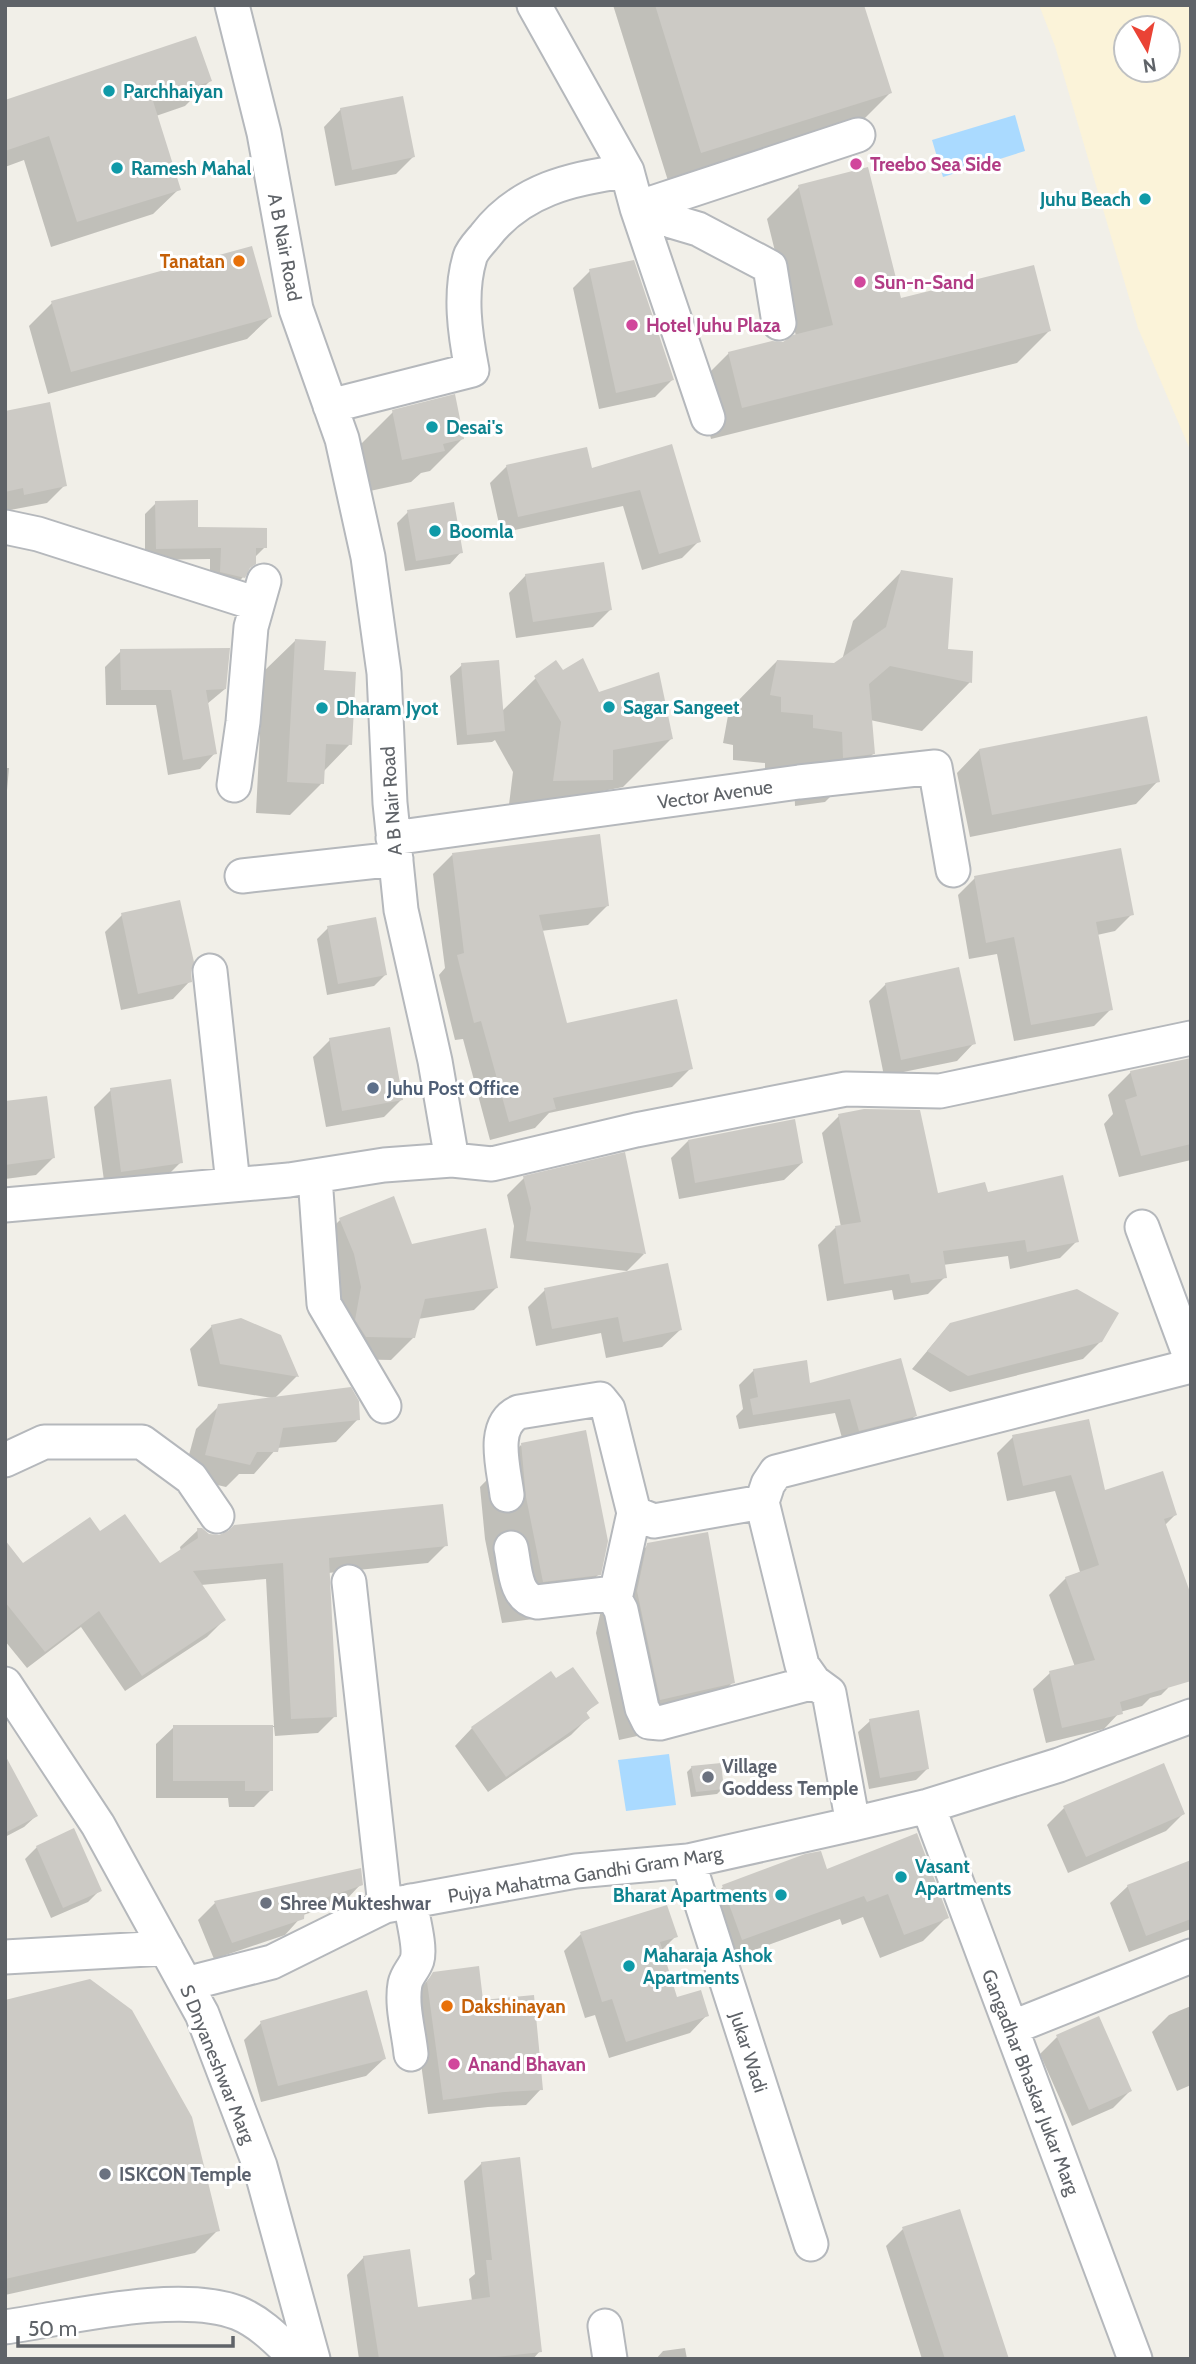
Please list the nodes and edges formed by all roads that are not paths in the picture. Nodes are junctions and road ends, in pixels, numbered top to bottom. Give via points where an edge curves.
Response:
1 (232, 5) edge
2 (534, 5) edge
3 (858, 135) dead end
4 (627, 171) junction
5 (650, 204) junction
6 (779, 323) dead end
7 (330, 406) junction
8 (708, 418) dead end
9 (5, 527) edge
10 (234, 785) dead end
11 (394, 848) junction
12 (953, 870) dead end
13 (242, 876) dead end
14 (210, 971) dead end
15 (1191, 1038) edge
16 (453, 1160) junction
17 (315, 1177) junction
18 (233, 1184) junction
19 (5, 1205) edge
20 (1142, 1227) dead end
21 (1191, 1359) edge
22 (1191, 1366) edge
23 (384, 1406) dead end
24 (5, 1460) edge
25 (507, 1495) dead end
26 (762, 1502) junction
27 (634, 1513) junction
28 (217, 1516) dead end
29 (511, 1548) dead end
30 (349, 1582) dead end
31 (615, 1599) junction
32 (814, 1682) junction
33 (5, 1684) edge
34 (1191, 1716) edge
35 (928, 1806) junction
36 (853, 1824) junction
37 (688, 1861) junction
38 (398, 1904) junction
39 (166, 1948) junction
40 (1191, 1956) edge
41 (5, 1957) edge
42 (186, 1984) junction
43 (1011, 2028) junction
44 (411, 2054) dead end
45 (811, 2244) dead end
46 (605, 2326) dead end
47 (5, 2327) edge
48 (297, 2359) edge
49 (313, 2359) edge
50 (610, 2359) edge
51 (1135, 2359) edge

1 - 7 street, A B Nair Road via 264,133 296,309
2 - 4 street
3 - 5 street
4 - 5 street
4 - 7 street via 563,183 521,200 498,219 470,255 464,293 472,370
5 - 6 street via 671,221 698,229 770,267
5 - 8 street
7 - 11 street, A B Nair Road via 342,439 368,557 384,673
9 - 10 street via 261,592 251,627
11 - 12 street, Vector Avenue via 785,784 935,767
11 - 13 street
11 - 16 street, A B Nair Road via 401,910
14 - 18 street
15 - 16 street via 940,1091 846,1089 492,1164
16 - 17 street
17 - 18 street
17 - 23 street via 324,1304
18 - 19 street
20 - 21 street
22 - 26 street via 776,1472
24 - 28 street via 44,1442 142,1442 191,1478
25 - 27 street via 501,1441 511,1415 600,1399 608,1409
26 - 27 street via 653,1521
26 - 32 street via 802,1665
27 - 31 street
29 - 31 street via 520,1589 529,1600 606,1594
30 - 38 street via 380,1878
31 - 32 street via 649,1722 660,1723
32 - 36 street via 829,1693
33 - 39 street, S Dnyaneshwar Marg via 98,1825
34 - 35 street, Pujya Mahatma Gandhi Gram Marg via 1059,1765
35 - 36 street, Pujya Mahatma Gandhi Gram Marg
35 - 43 street, Gangadhar Bhaskar Jukar Marg
36 - 37 street, Pujya Mahatma Gandhi Gram Marg
37 - 38 street, Pujya Mahatma Gandhi Gram Marg via 576,1871
37 - 45 street, Jukar Wadi
38 - 42 street, Pujya Mahatma Gandhi Gram Marg via 272,1962
38 - 44 street via 418,1954 405,1990
39 - 41 street
39 - 42 street, S Dnyaneshwar Marg
40 - 43 street
42 - 49 street, S Dnyaneshwar Marg via 202,2014 260,2166
43 - 51 street, Gangadhar Bhaskar Jukar Marg
46 - 50 street
47 - 48 street via 156,2304 196,2304 237,2312 262,2326

